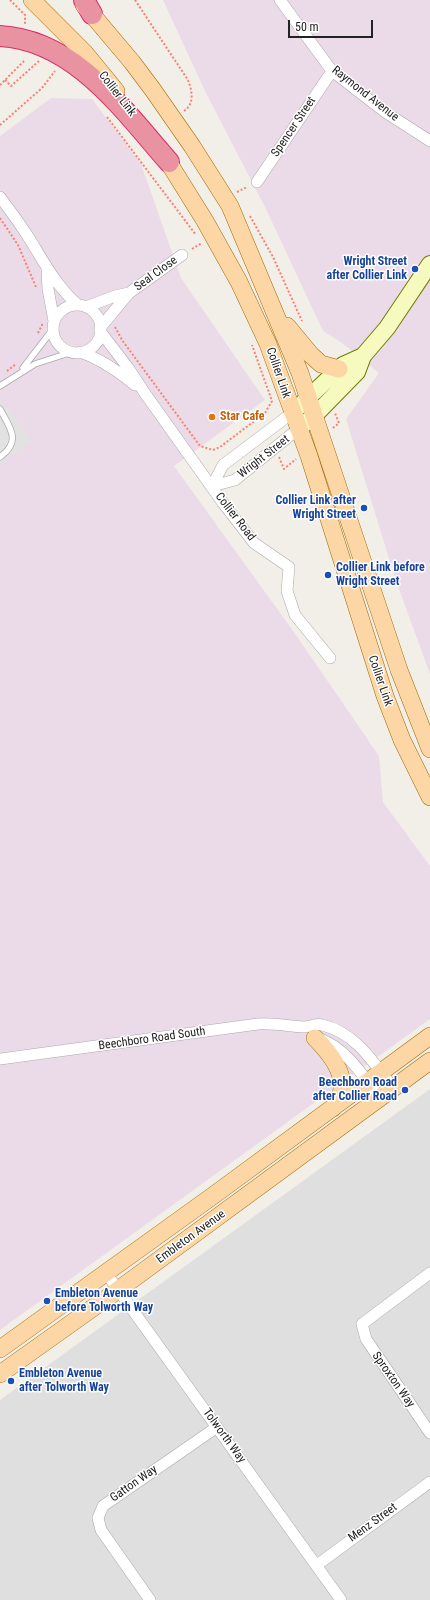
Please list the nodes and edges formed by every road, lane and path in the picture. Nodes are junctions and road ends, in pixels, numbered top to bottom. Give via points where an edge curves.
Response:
1 (10, 0) edge
2 (135, 0) edge
3 (280, 0) edge
4 (85, 5) edge
5 (29, 7) edge
6 (0, 36) edge
7 (25, 60) dead end
8 (33, 66) dead end
9 (57, 68) dead end
10 (332, 71) junction
11 (5, 80) junction
12 (0, 85) edge
13 (174, 119) junction
14 (0, 125) edge
15 (430, 141) edge
16 (169, 162) junction
17 (257, 182) joint
18 (236, 193) dead end
19 (0, 197) edge
20 (0, 218) edge
21 (214, 236) junction
22 (182, 255) joint
23 (430, 264) edge
24 (47, 268) junction
25 (37, 288) dead end
26 (130, 293) junction
27 (82, 306) junction
28 (277, 314) junction
29 (50, 323) junction
30 (113, 323) dead end
31 (100, 330) junction
32 (38, 335) dead end
33 (76, 352) junction
34 (363, 356) junction
35 (19, 362) dead end
36 (339, 369) junction
37 (22, 370) junction
38 (6, 371) dead end
39 (0, 386) edge
40 (144, 392) junction
41 (309, 398) junction
42 (0, 409) edge
43 (292, 413) junction
44 (315, 415) junction
45 (183, 424) dead end
46 (298, 429) junction
47 (0, 457) edge
48 (212, 486) junction
49 (330, 658) dead end
50 (430, 749) edge
51 (430, 797) edge
52 (310, 1032) junction
53 (430, 1036) edge
54 (0, 1059) edge
55 (430, 1061) edge
56 (374, 1077) junction
57 (386, 1093) junction
58 (333, 1108) junction
59 (300, 1158) junction
60 (255, 1166) junction
61 (106, 1273) junction
62 (430, 1273) edge
63 (118, 1290) junction
64 (0, 1349) edge
65 (0, 1374) edge
66 (217, 1427) junction
67 (430, 1433) edge
68 (430, 1482) edge
69 (316, 1565) junction
70 (150, 1600) edge
71 (341, 1600) edge

1 - 5 path
2 - 13 path via 188,80 192,92 187,109
3 - 10 street, Raymond Avenue
4 - 13 main road, Collier Link
5 - 16 main road, Collier Link via 84,52
6 - 16 highway via 24,39 39,45 82,70 108,93
7 - 11 path
8 - 11 path via 11,86
9 - 14 path via 42,88
10 - 15 street, Raymond Avenue via 385,112
10 - 17 street, Spencer Street
11 - 12 path
13 - 28 main road, Collier Link via 230,206
16 - 21 main road, Collier Link
17 - 18 path
19 - 24 street via 29,237
20 - 25 path via 18,245
21 - 22 path
21 - 43 main road, Collier Link via 268,344
22 - 26 street, Seal Close
23 - 34 street, Wright Street via 387,328
24 - 27 street via 68,296
24 - 29 street
26 - 27 street, Seal Close
26 - 31 street, Seal Close
27 - 29 street via 64,308
27 - 31 street via 97,317
28 - 36 main road via 321,364
28 - 41 main road, Collier Link
29 - 32 path
29 - 33 street via 58,344 64,349
29 - 37 lane
30 - 45 path via 122,340
31 - 33 street via 94,346
31 - 40 street, Collier Road
33 - 37 lane via 54,357
33 - 40 street, Collier Road via 93,357 119,372
34 - 36 street, Wright Street
34 - 44 street, Wright Street via 357,372
35 - 38 path
36 - 41 street, Wright Street
37 - 39 lane
40 - 48 street, Collier Road
41 - 43 street, Wright Street
41 - 44 main road, Collier Link
42 - 47 lane via 12,431 13,440 6,453
43 - 46 main road, Collier Link
43 - 48 street, Wright Street via 223,465
44 - 46 street, Wright Street
44 - 50 main road, Collier Link via 399,670
46 - 48 street, Wright Street via 235,480
46 - 51 main road, Collier Link via 309,456 385,696 402,740
48 - 49 street, Collier Road via 254,543 289,567 287,591 295,615
52 - 54 street, Beechboro Road South via 286,1024 258,1024
52 - 56 street, Beechboro Road South
52 - 56 street, Beechboro Road South via 320,1024 339,1031 358,1045
52 - 58 main road via 329,1053 341,1080 341,1093
53 - 56 main road
55 - 57 main road
56 - 57 street, Beechboro Road South
56 - 57 street, Beechboro Road South
56 - 58 main road, Embleton Avenue
57 - 59 main road, Embleton Avenue
58 - 60 main road, Embleton Avenue
59 - 60 main road via 278,1162 264,1170
59 - 63 main road, Embleton Avenue
60 - 61 main road, Embleton Avenue
61 - 63 street, Tolworth Way
61 - 64 main road, Embleton Avenue
62 - 67 street, Sproxton Way via 362,1324 366,1339
63 - 65 main road, Embleton Avenue
63 - 66 street, Tolworth Way
66 - 69 street, Tolworth Way
66 - 70 street, Gatton Way via 103,1506 98,1518 101,1530
68 - 69 street, Menz Street
69 - 71 street, Tolworth Way

